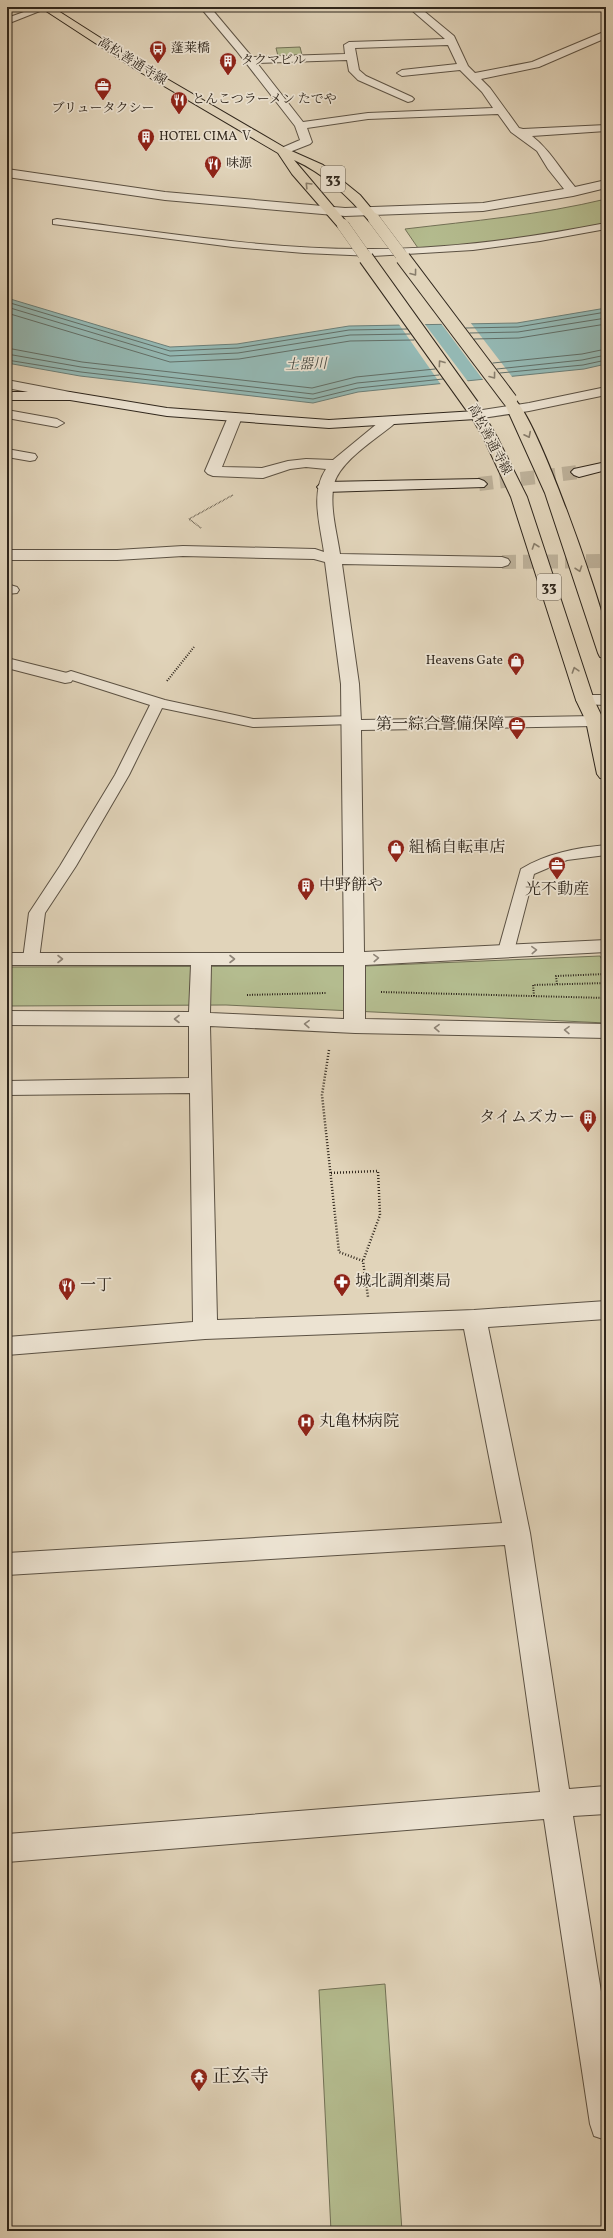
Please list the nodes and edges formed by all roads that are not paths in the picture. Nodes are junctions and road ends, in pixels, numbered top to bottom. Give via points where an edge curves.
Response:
1 (45, 7) edge
2 (205, 7) edge
3 (413, 7) edge
4 (7, 21) edge
5 (606, 34) edge
6 (451, 42) junction
7 (352, 57) junction
8 (250, 60) junction
9 (463, 67) junction
10 (473, 77) junction
11 (410, 82) dead end
12 (408, 99) dead end
13 (502, 111) junction
14 (300, 126) junction
15 (606, 128) edge
16 (521, 133) junction
17 (282, 151) junction
18 (7, 173) edge
19 (606, 184) edge
20 (573, 192) junction
21 (333, 212) junction
22 (372, 216) junction
23 (57, 222) dead end
24 (606, 226) edge
25 (7, 384) edge
26 (606, 391) edge
27 (7, 396) edge
28 (70, 396) junction
29 (513, 405) junction
30 (474, 411) junction
31 (7, 414) edge
32 (234, 417) junction
33 (389, 421) junction
34 (57, 422) dead end
35 (7, 453) edge
36 (30, 457) dead end
37 (337, 465) junction
38 (606, 466) edge
39 (579, 472) tunnel mouth
40 (479, 484) tunnel mouth
41 (325, 487) junction
42 (7, 555) edge
43 (332, 559) junction
44 (502, 562) tunnel mouth
45 (606, 653) edge
46 (7, 663) edge
47 (45, 673) junction
48 (65, 678) joint
49 (32, 686) dead end
50 (585, 700) junction
51 (606, 700) edge
52 (154, 701) junction
53 (595, 720) junction
54 (352, 722) junction
55 (606, 774) edge
56 (606, 850) edge
57 (606, 946) edge
58 (506, 951) junction
59 (31, 959) junction
60 (201, 959) junction
61 (354, 959) junction
62 (7, 960) edge
63 (7, 1018) edge
64 (199, 1019) junction
65 (355, 1026) junction
66 (606, 1031) edge
67 (201, 1084) junction
68 (7, 1088) edge
69 (606, 1310) edge
70 (474, 1319) junction
71 (205, 1330) junction
72 (7, 1346) edge
73 (517, 1533) junction
74 (7, 1564) edge
75 (606, 1800) edge
76 (556, 1804) junction
77 (7, 1848) edge
78 (606, 2124) edge

1 - 4 lane
1 - 17 main road, 高松善通寺線 / 33 via 139,67
2 - 8 street
3 - 6 street via 450,38
5 - 10 street via 535,65
6 - 7 street via 349,45
6 - 9 street
7 - 8 street
7 - 12 street via 354,71 362,78
8 - 14 street
9 - 10 street
9 - 11 street via 399,68
10 - 13 street
13 - 14 street via 368,116
13 - 16 street via 515,130
14 - 17 street via 306,142
15 - 16 street
16 - 20 street via 542,149 552,167
21 -> 17 main road, 高松善通寺線 / 33 via 292,168
17 - 22 main road, 高松善通寺線 / 33 via 319,167
18 - 21 street via 164,196
19 - 20 street
20 - 22 street via 483,207
21 - 22 street
30 -> 21 main road, 高松善通寺線 / 33, bridge
22 -> 29 main road, 高松善通寺線 / 33, bridge
23 - 24 lane via 250,246 341,252 486,247
25 - 28 street
26 - 29 street
27 - 28 street
28 - 32 street via 167,412
29 - 30 street
29 -> 45 main road, 高松善通寺線 / 33 via 537,450
30 - 33 street
50 -> 30 main road, 高松善通寺線 / 33 via 519,497 490,437
31 - 34 street
32 - 33 street via 329,424
32 - 37 street via 213,471 263,473 288,465 306,463
33 - 37 street
35 - 36 street
37 - 41 street via 329,475
38 - 39 street
40 - 41 street
41 - 43 street
42 - 43 street via 183,552 315,554
43 - 44 street
43 - 54 street via 350,684
46 - 47 street
47 - 48 street
47 - 49 street
48 - 52 lane via 71,675
50 - 51 street
50 - 53 main road, 高松善通寺線 / 33
52 - 54 lane via 253,723
52 - 59 lane via 122,775 37,913
53 - 54 street
53 - 55 main road, 高松善通寺線 / 33
54 - 61 street
56 - 58 lane via 570,854 538,865 527,872
58 -> 57 street
61 -> 58 street
59 -> 60 street
59 - 62 street
60 -> 61 street
60 - 64 street
61 - 65 street
64 -> 63 street
65 -> 64 street
64 - 67 street
66 -> 65 street
67 - 68 street
67 - 71 street
69 - 70 street
70 - 71 street
70 - 73 street
71 - 72 street
73 - 74 street
73 - 76 street
75 - 76 street
76 - 77 street
76 - 78 street

